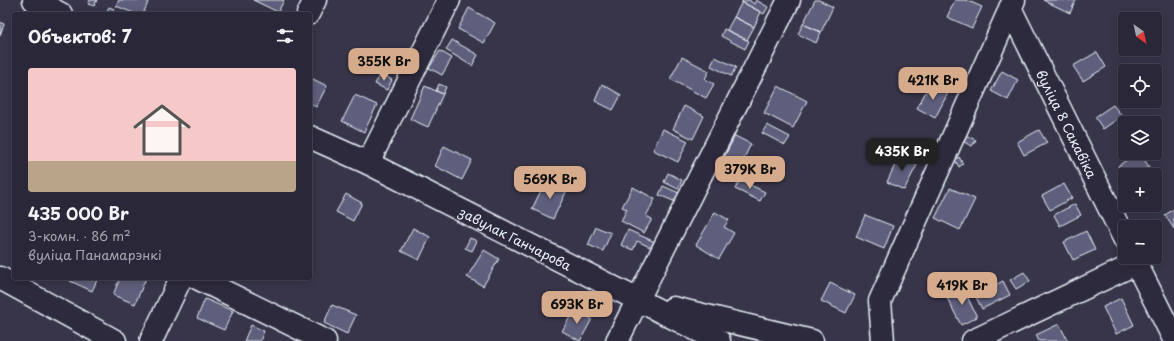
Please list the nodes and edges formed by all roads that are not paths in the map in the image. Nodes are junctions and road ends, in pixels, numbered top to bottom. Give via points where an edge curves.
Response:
1 (34, 0) edge
2 (315, 0) edge
3 (449, 0) edge
4 (789, 0) edge
5 (1012, 4) edge
6 (57, 12) edge
7 (309, 12) edge
8 (312, 138) edge
9 (368, 163) junction
10 (1118, 225) edge
11 (1127, 264) edge
12 (1137, 264) edge
13 (0, 278) edge
14 (180, 280) edge
15 (201, 280) edge
16 (638, 300) junction
17 (1174, 339) edge
18 (115, 341) edge
19 (151, 341) edge
20 (325, 341) edge
21 (617, 341) edge
22 (719, 341) edge
23 (812, 341) edge
24 (883, 341) edge
25 (973, 341) edge

1 - 6 street
2 - 7 street
3 - 9 street
4 - 16 street
5 - 10 street, вуліца 8 Сакавіка
5 - 24 street via 880,301
8 - 9 street, завулак Ганчарова
9 - 16 street, завулак Ганчарова
11 - 25 street
12 - 17 street
13 - 18 street
14 - 19 street
15 - 20 street
16 - 21 street
16 - 22 street, завулак Ганчарова
16 - 23 street

